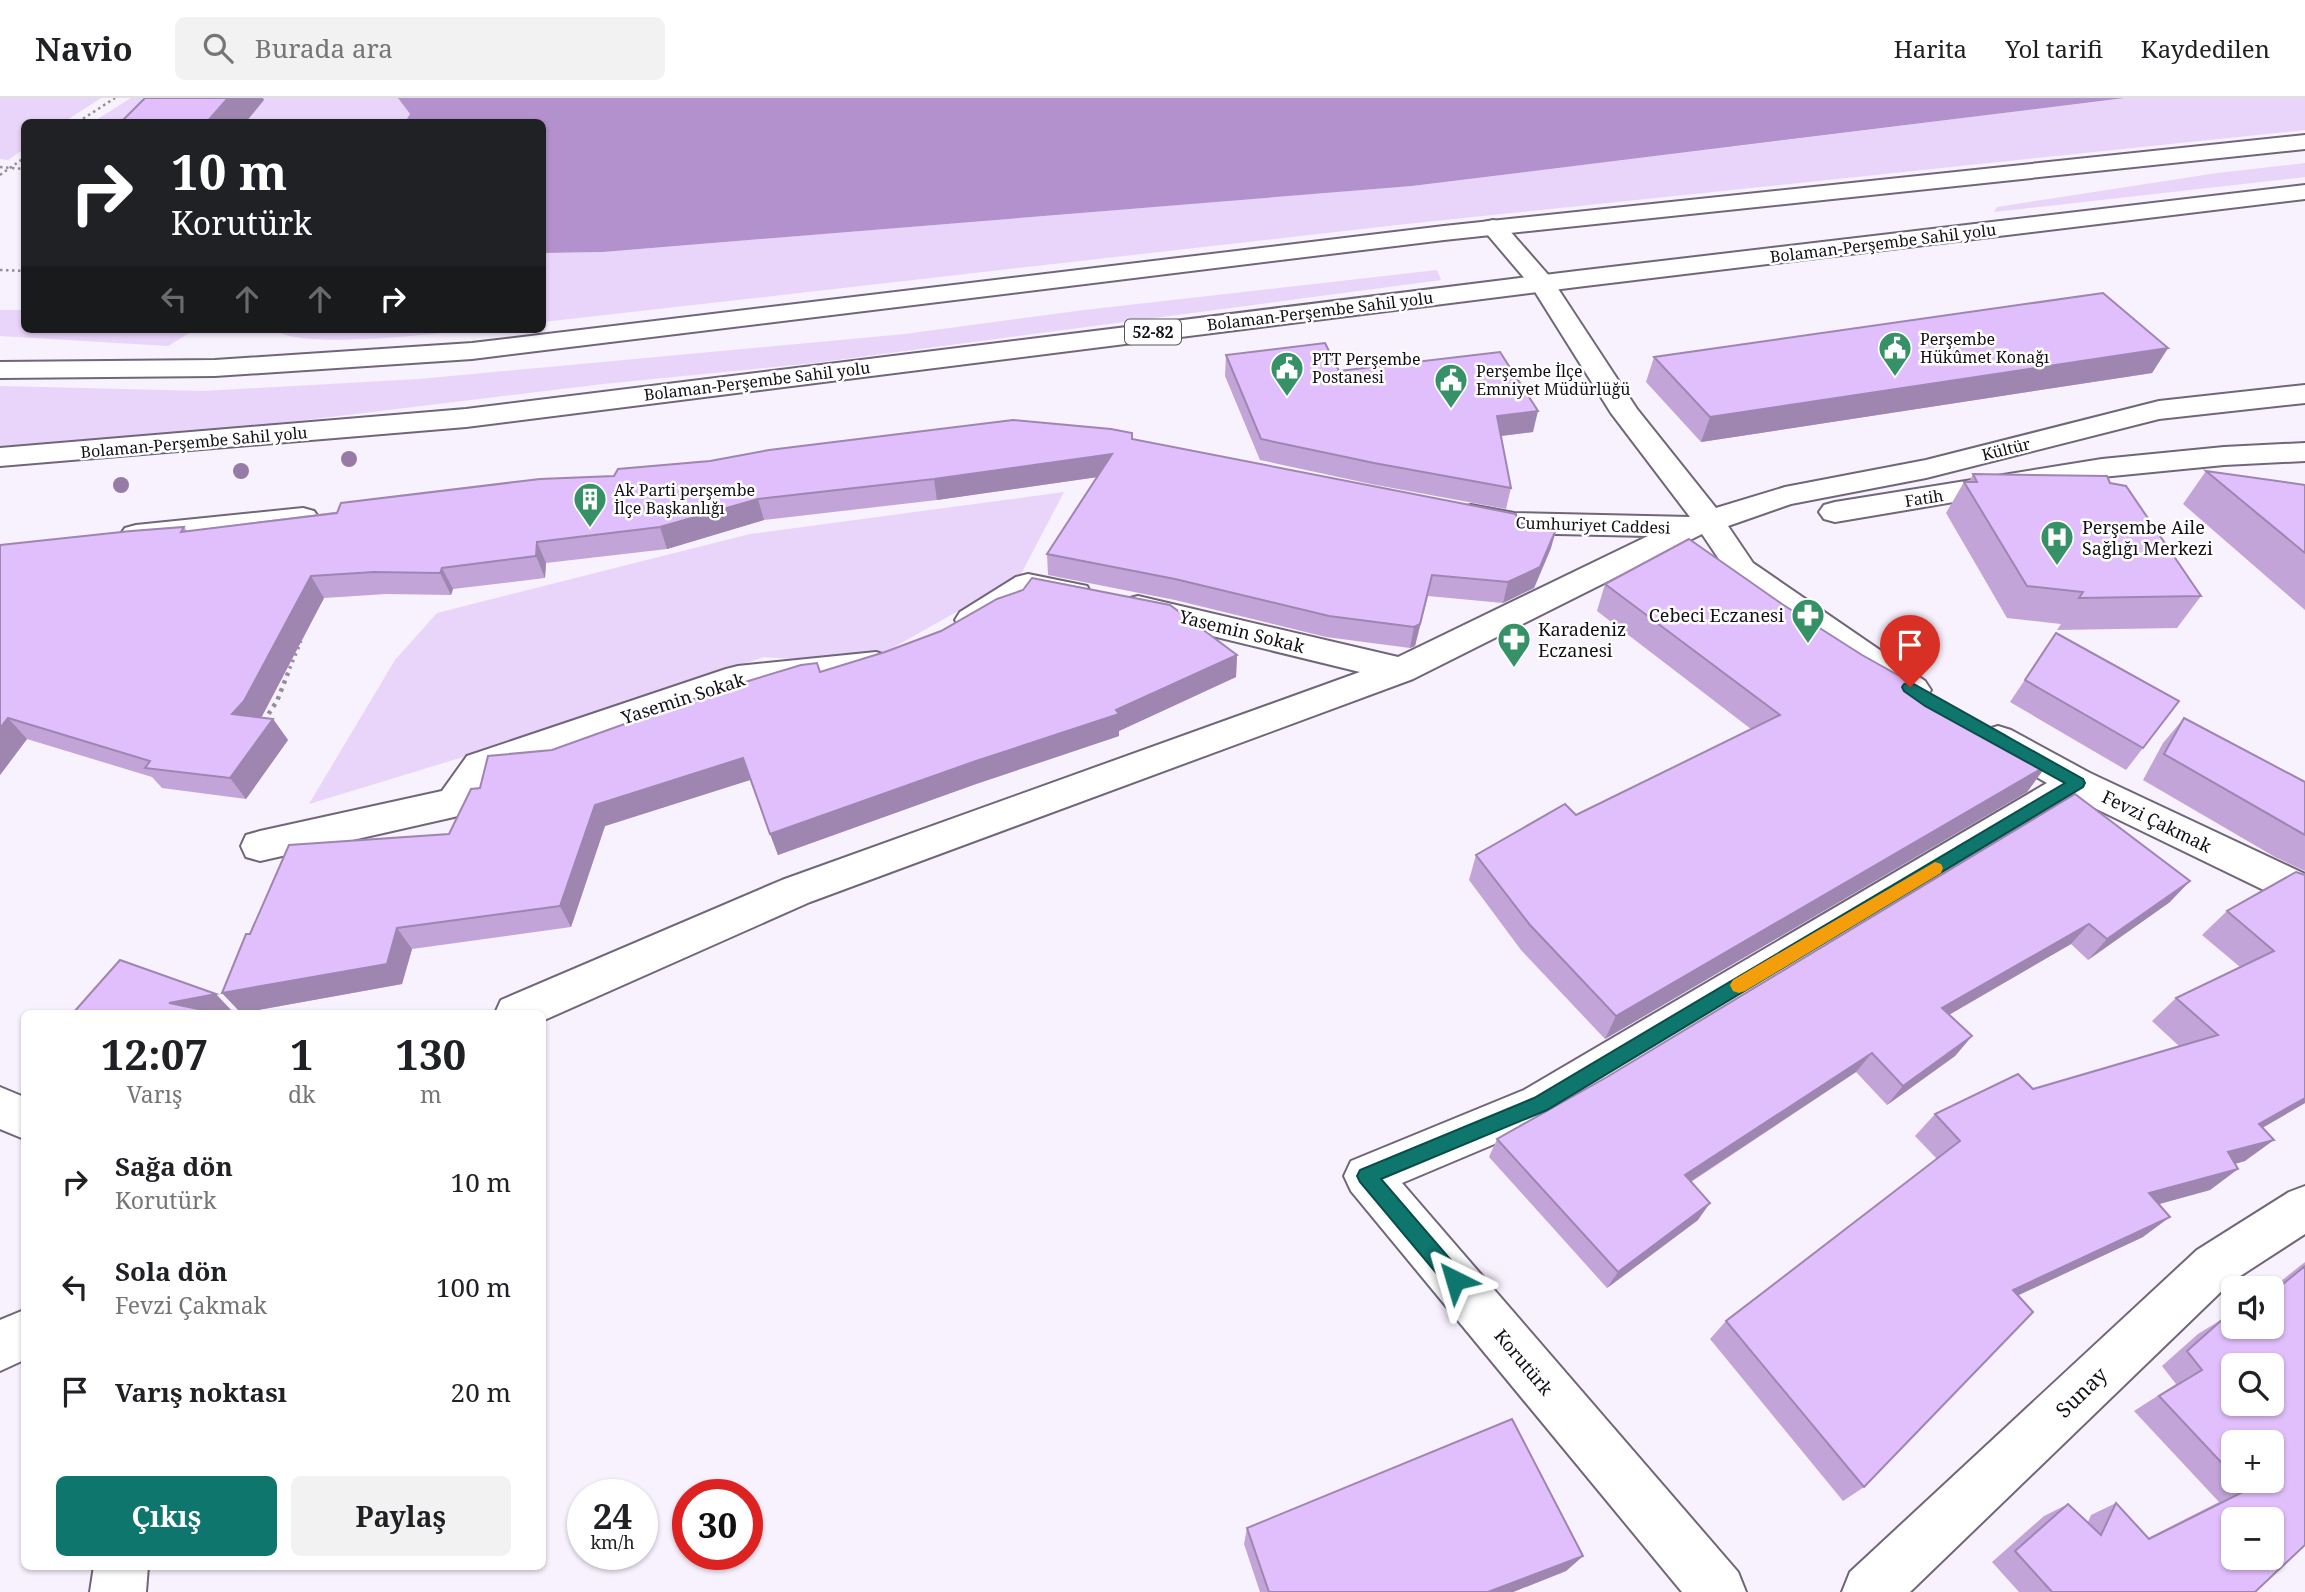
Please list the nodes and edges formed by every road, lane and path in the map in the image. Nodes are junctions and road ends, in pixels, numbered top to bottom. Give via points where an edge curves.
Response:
1 (116, 98) edge
2 (83, 119) edge
3 (2305, 142) edge
4 (21, 160) edge
5 (0, 167) edge
6 (10, 168) junction
7 (21, 169) edge
8 (0, 175) edge
9 (2305, 192) edge
10 (1493, 227) junction
11 (0, 270) edge
12 (21, 271) edge
13 (1542, 283) junction
14 (0, 370) edge
15 (2305, 394) edge
16 (2305, 452) edge
17 (0, 457) edge
18 (1448, 511) edge
19 (327, 516) edge
20 (1701, 525) junction
21 (109, 538) edge
22 (947, 633) edge
23 (302, 639) dead end
24 (911, 650) edge
25 (1401, 670) junction
26 (264, 722) edge
27 (2077, 783) junction
28 (260, 846) dead end
29 (2305, 894) edge
30 (523, 1010) edge
31 (0, 1107) edge
32 (21, 1118) edge
33 (2305, 1208) edge
34 (21, 1336) edge
35 (0, 1346) edge
36 (121, 1570) edge
37 (118, 1592) edge
38 (1717, 1592) edge
39 (1870, 1592) edge

1 - 2 path
3 - 10 street
4 - 6 path
5 - 6 path
6 - 7 path
6 - 8 path
9 - 13 street, Bolaman-Perşembe Sahil yolu / 52-82
10 - 13 street, Fevzi Çakmak
10 - 14 street via 472,351 215,368
11 - 12 path
13 - 17 street, Bolaman-Perşembe Sahil yolu / 52-82 via 466,418
13 - 20 street, Fevzi Çakmak
15 - 20 street, Kültür via 2159,410 1926,468 1785,496
16 - 20 street, Fatih via 2102,468 1806,517
18 - 20 street, Cumhuriyet Caddesi via 1514,523
19 - 21 street
20 - 25 street
20 - 27 street, Fevzi Çakmak via 1742,570 1955,716
22 - 25 street, Yasemin Sokak via 1028,584 1174,614
23 - 26 path
24 - 28 street, Yasemin Sokak via 866,667 738,678 480,766 454,803
25 - 30 street via 796,891
27 - 29 street, Fevzi Çakmak
27 - 38 street, Korutürk via 1541,1104 1367,1176
31 - 32 street
33 - 39 street, Sunay via 2214,1266
34 - 35 street
36 - 37 street

